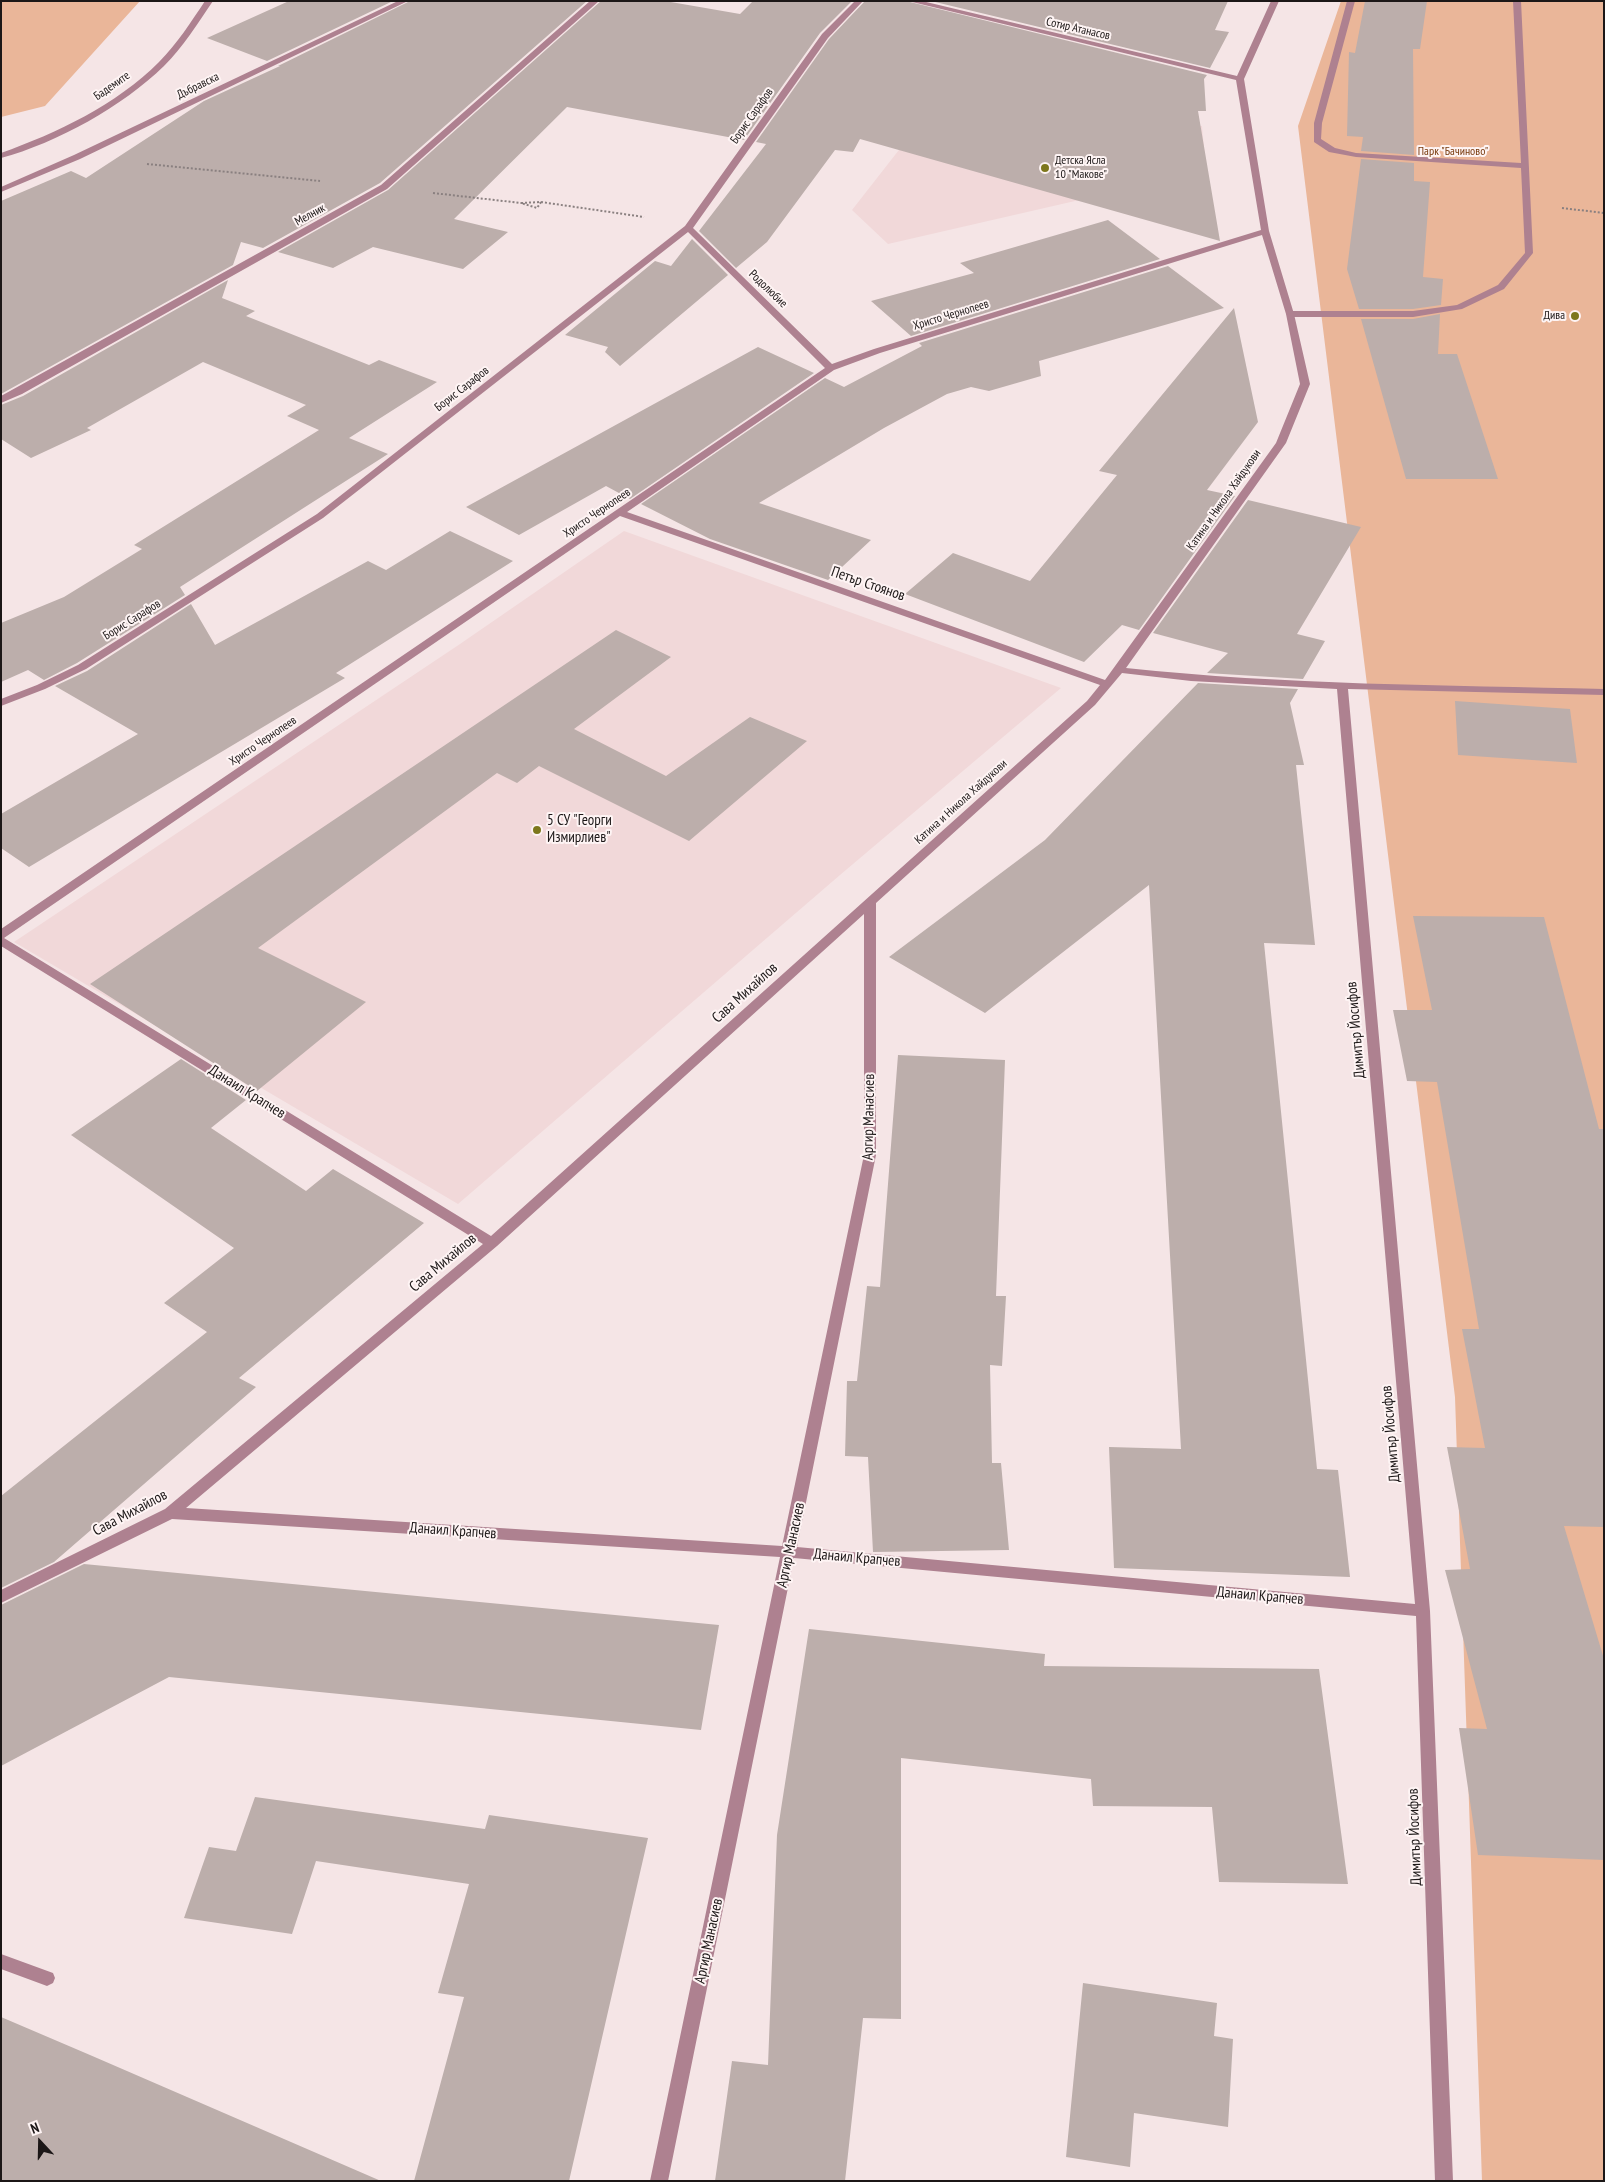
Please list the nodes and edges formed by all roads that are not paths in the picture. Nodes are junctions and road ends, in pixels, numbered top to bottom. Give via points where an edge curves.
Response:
1 (209, 1) edge
2 (404, 1) edge
3 (595, 1) edge
4 (859, 1) edge
5 (912, 1) edge
6 (1275, 1) edge
7 (1351, 1) edge
8 (1517, 1) edge
9 (1240, 79) junction
10 (1, 156) edge
11 (1525, 166) junction
12 (1, 190) edge
13 (690, 226) junction
14 (1265, 231) junction
15 (1290, 314) junction
16 (831, 368) junction
17 (1, 400) edge
18 (620, 513) junction
19 (1119, 670) junction
20 (1107, 684) junction
21 (1342, 686) junction
22 (1604, 692) edge
23 (1, 703) edge
24 (870, 903) junction
25 (1, 935) edge
26 (1, 941) edge
27 (492, 1243) junction
28 (170, 1514) junction
29 (789, 1552) junction
30 (1, 1597) edge
31 (1423, 1611) junction
32 (1, 1961) edge
33 (47, 1978) dead end
34 (659, 2181) edge
35 (1444, 2181) edge

1 - 10 street, Бадемите via 160,64 127,91 93,113
2 - 12 street, Дъбравска
3 - 17 street, Мелник via 384,187
4 - 13 street, Борис Сарафов via 825,36
5 - 9 street, Сотир Атанасов
6 - 9 street
7 - 11 street via 1318,123 1317,140 1332,150 1356,155
8 - 11 street
9 - 14 street, Катина и Никола Хайдукови
11 - 15 street via 1530,253 1501,287 1458,307 1413,314
13 - 16 street, Родолюбие
13 - 23 street, Борис Сарафов via 320,516 82,667 41,688
14 - 15 street, Катина и Никола Хайдукови
14 - 16 street, Христо Чернопеев
15 - 19 street, Катина и Никола Хайдукови via 1305,384 1281,443
16 - 18 street, Христо Чернопеев
18 - 20 street, Петър Стоянов
18 - 25 street, Христо Чернопеев
19 - 20 street, Катина и Никола Хайдукови
19 - 21 street via 1191,678
20 - 24 street, Катина и Никола Хайдукови via 1091,703
21 - 22 street
21 - 31 street, Димитър Йосифов
24 - 27 street, Сава Михайлов
24 - 29 street, Аргир Манасиев via 870,1155
26 - 27 street, Данаил Крапчев
27 - 28 street, Сава Михайлов
28 - 29 street, Данаил Крапчев
28 - 30 street, Сава Михайлов
29 - 31 street, Данаил Крапчев
29 - 34 street, Аргир Манасиев
31 - 35 street, Димитър Йосифов
32 - 33 street

